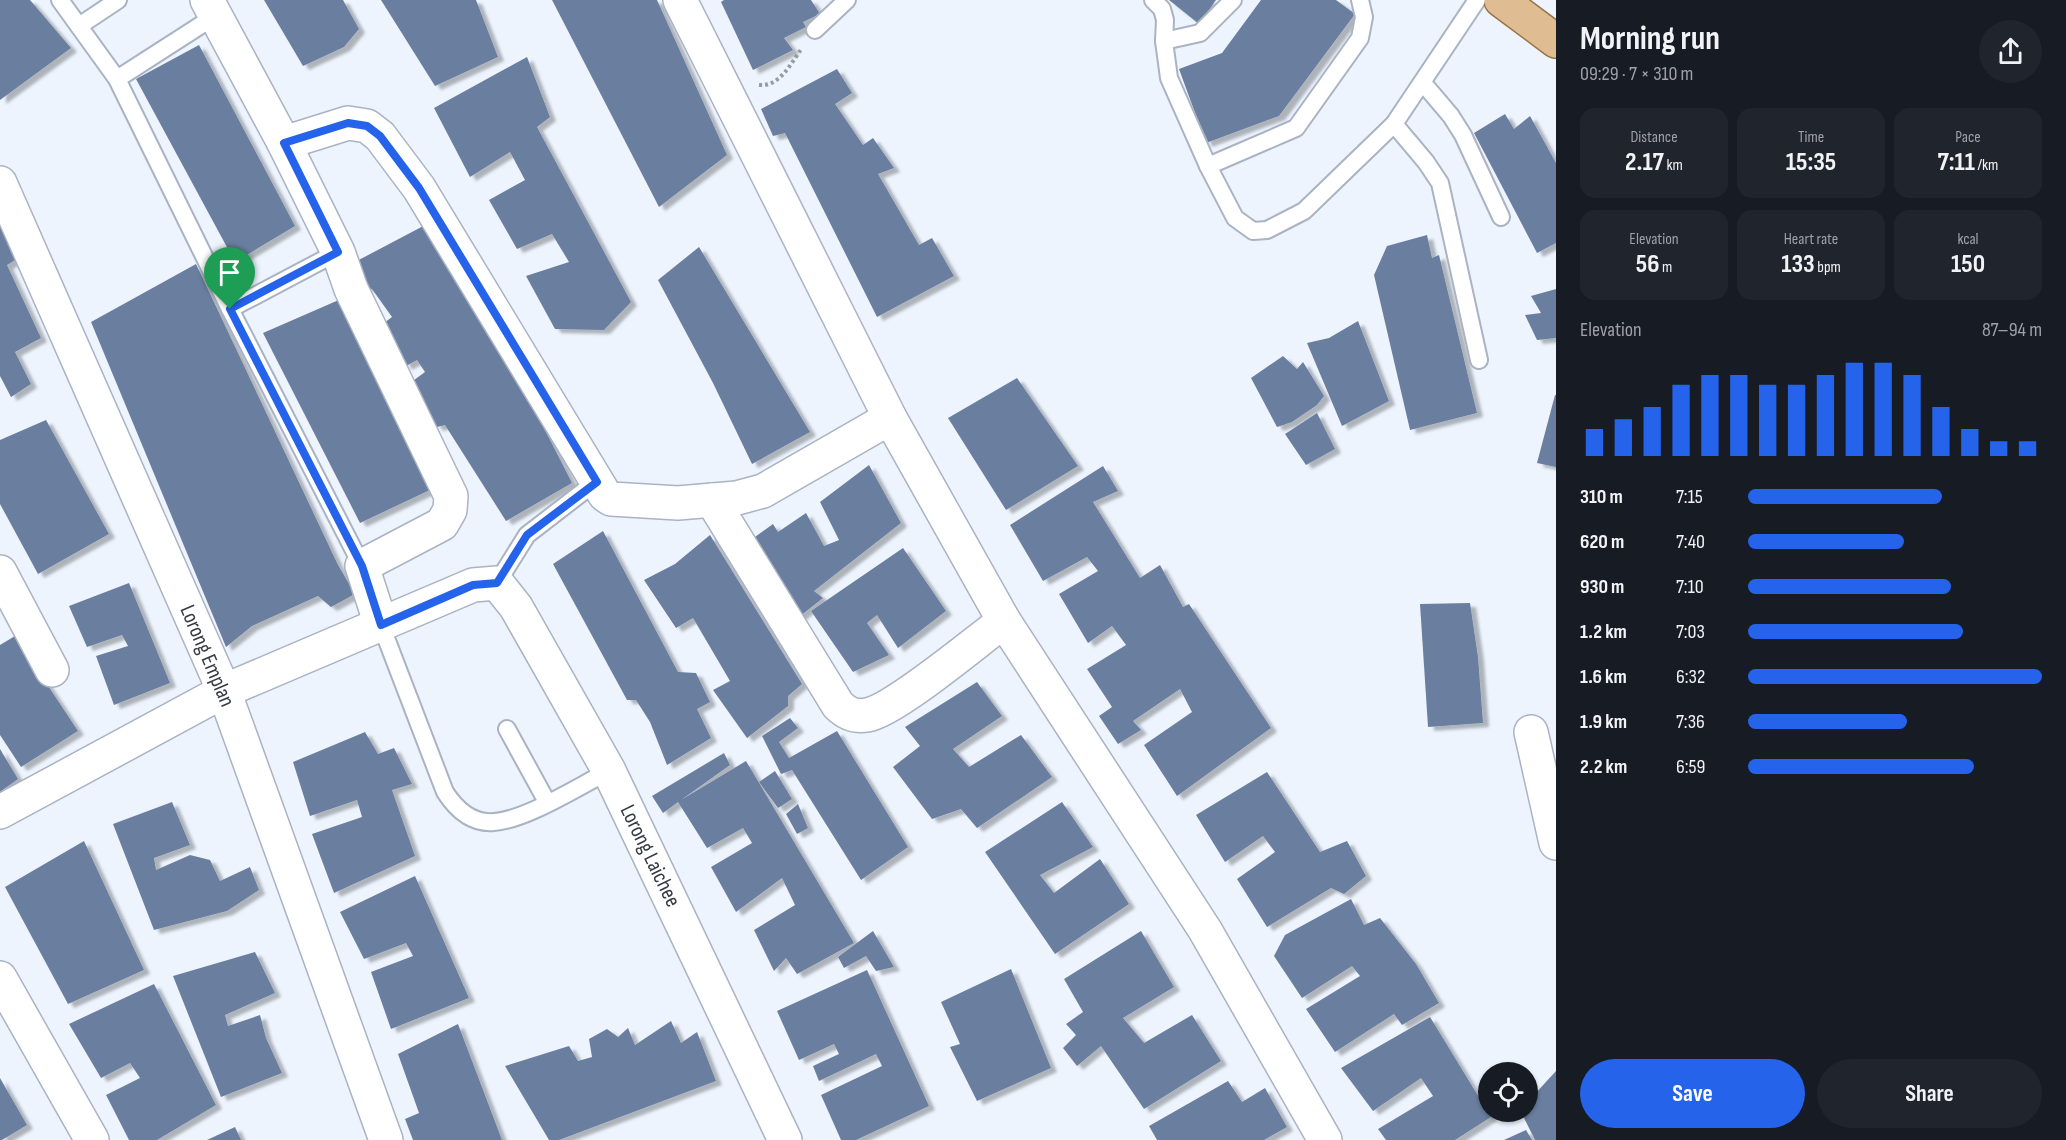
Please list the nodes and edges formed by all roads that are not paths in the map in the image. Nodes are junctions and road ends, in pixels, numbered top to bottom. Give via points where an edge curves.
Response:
1 (60, 0) edge
2 (118, 0) edge
3 (681, 0) edge
4 (847, 0) edge
5 (1153, 0) edge
6 (1233, 0) edge
7 (1360, 0) edge
8 (1476, 0) edge
9 (1501, 0) edge
10 (211, 8) edge
11 (80, 26) junction
12 (815, 30) road end
13 (1164, 41) junction
14 (1556, 41) edge
15 (117, 79) junction
16 (1423, 83) junction
17 (1394, 124) junction
18 (284, 143) junction
19 (1208, 166) junction
20 (0, 183) edge
21 (1501, 217) dead end
22 (338, 252) junction
23 (230, 309) junction
24 (1479, 360) dead end
25 (890, 418) junction
26 (597, 482) junction
27 (712, 500) junction
28 (362, 566) junction
29 (0, 572) edge
30 (497, 583) junction
31 (1004, 621) junction
32 (381, 625) junction
33 (52, 670) dead end
34 (224, 691) junction
35 (507, 729) dead end
36 (1531, 732) dead end
37 (609, 771) junction
38 (547, 802) junction
39 (0, 812) edge
40 (1555, 835) edge
41 (6, 999) edge
42 (92, 1140) edge
43 (386, 1140) edge
44 (785, 1140) edge
45 (1325, 1140) edge

1 - 11 lane
2 - 11 lane
3 - 25 street
4 - 12 lane
5 - 13 lane via 1162,9
6 - 13 lane via 1200,33
7 - 19 lane via 1364,17 1360,38 1296,128
8 - 16 lane
9 - 14 main road
10 - 15 lane
10 - 18 street
11 - 15 lane
13 - 19 lane via 1169,78
15 - 23 lane
16 - 17 lane
16 - 21 lane via 1463,135
17 - 19 lane via 1304,211 1267,230 1253,231 1235,218
17 - 24 lane via 1440,183
18 - 22 street
18 - 26 street via 348,123 367,126 380,136 419,188
20 - 34 street, Lorong Emplan
22 - 23 lane
22 - 28 street via 351,289 451,496 450,510 442,524
23 - 28 lane
25 - 27 street via 762,490
25 - 31 street
26 - 27 street via 605,495 619,501
26 - 30 lane via 527,535
27 - 31 street via 838,705 852,716 868,715 900,699
28 - 32 street
29 - 33 street
30 - 32 street via 473,585
30 - 37 street, Lorong Laichee via 516,607
31 - 45 street via 1205,930
32 - 34 street
32 - 38 lane via 454,807 472,818 493,822 511,819
34 - 39 street
34 - 43 street, Lorong Emplan
35 - 38 lane
36 - 40 street
37 - 38 lane
37 - 44 street, Lorong Laichee
41 - 42 street

